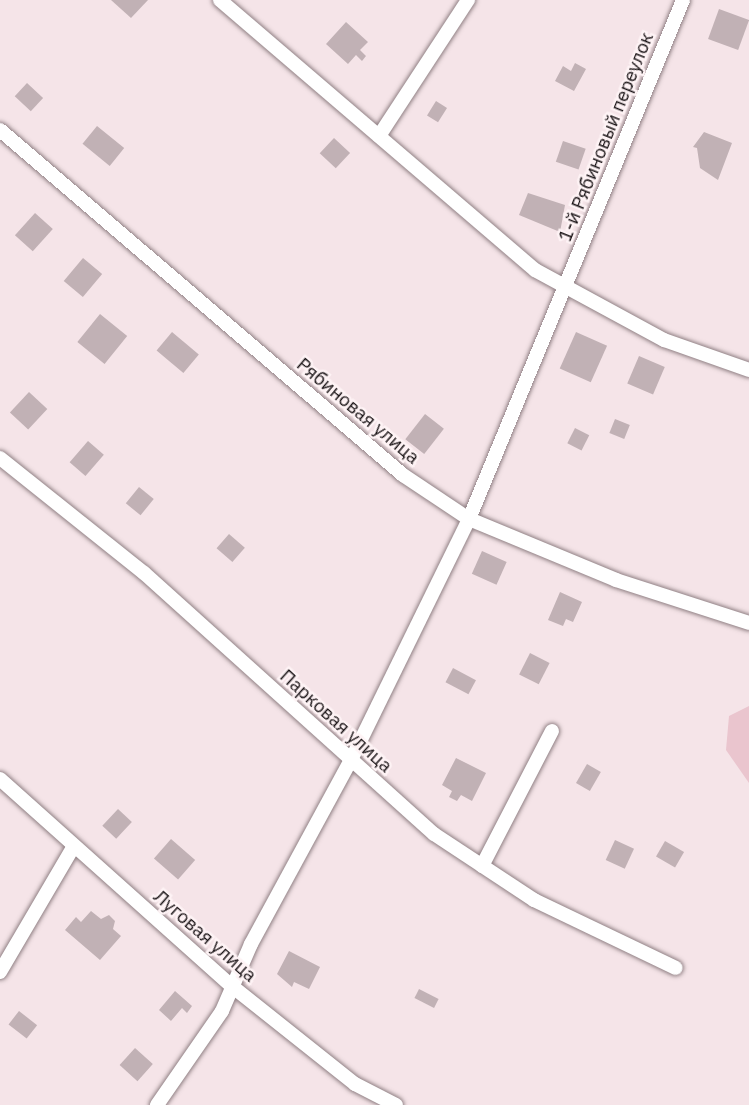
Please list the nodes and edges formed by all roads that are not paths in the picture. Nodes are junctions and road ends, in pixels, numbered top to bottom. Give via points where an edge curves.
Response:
1 (220, 0) edge
2 (468, 0) edge
3 (683, 0) edge
4 (0, 130) edge
5 (379, 136) junction
6 (565, 288) junction
7 (749, 370) edge
8 (0, 458) edge
9 (469, 519) junction
10 (749, 623) edge
11 (552, 731) dead end
12 (351, 760) junction
13 (0, 779) edge
14 (74, 846) junction
15 (482, 866) junction
16 (676, 968) dead end
17 (0, 972) edge
18 (233, 987) junction
19 (157, 1105) edge
20 (396, 1105) edge

1 - 5 street
2 - 5 street
3 - 6 street, 1-й Рябиновый переулок
4 - 9 street, Рябиновая улица via 403,475
5 - 6 street via 536,270
6 - 7 street via 664,340
6 - 9 street, 1-й Рябиновый переулок
8 - 12 street, Парковая улица via 144,573
9 - 10 street, Рябиновая улица via 616,580
9 - 12 street, 1-й Рябиновый переулок
11 - 15 street
12 - 15 street, Парковая улица via 434,834
12 - 18 street, 1-й Рябиновый переулок
13 - 14 street, Луговая улица
14 - 17 street
14 - 18 street, Луговая улица
15 - 16 street, Парковая улица via 534,901
18 - 19 street, 1-й Рябиновый переулок via 222,1011
18 - 20 street, Луговая улица via 355,1084

